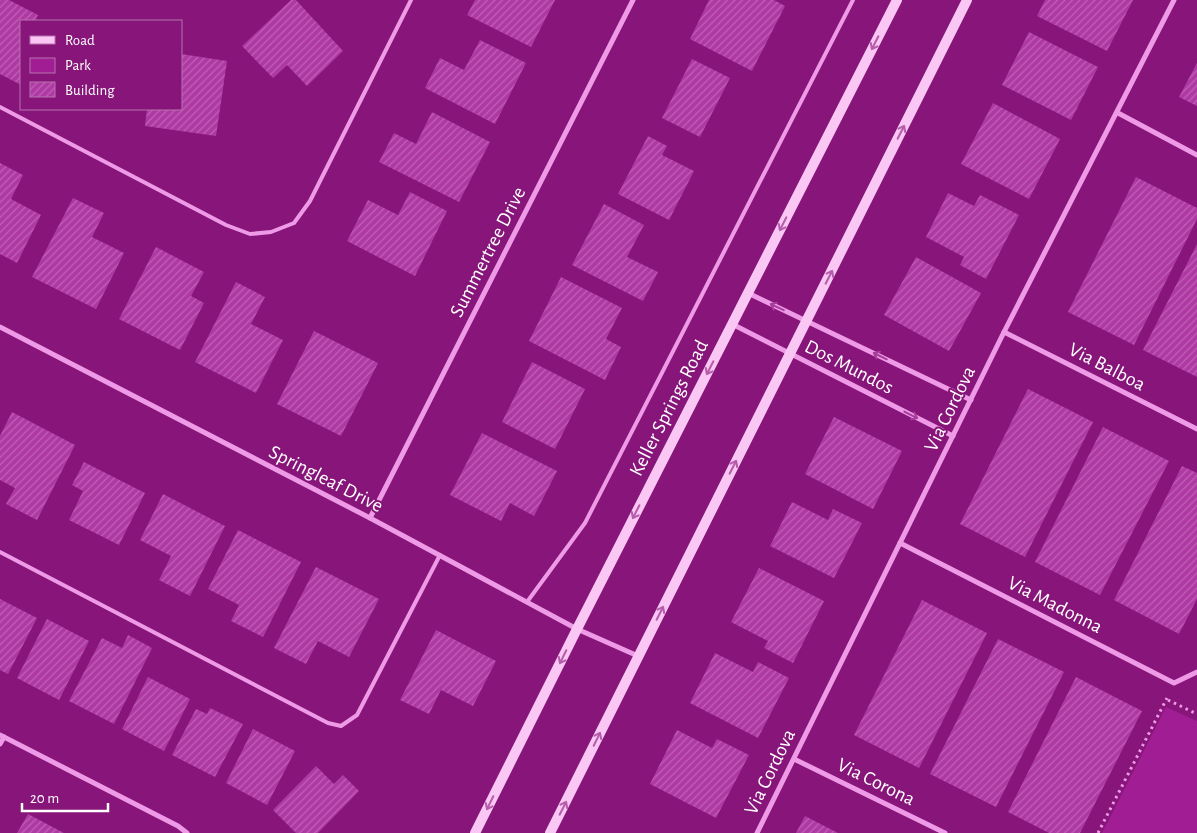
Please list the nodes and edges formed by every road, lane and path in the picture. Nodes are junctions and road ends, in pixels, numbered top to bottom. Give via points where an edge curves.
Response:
1 (411, 0) edge
2 (633, 0) edge
3 (853, 0) edge
4 (897, 0) edge
5 (967, 0) edge
6 (1174, 0) edge
7 (0, 108) edge
8 (1118, 113) junction
9 (1197, 155) edge
10 (748, 293) junction
11 (807, 320) junction
12 (732, 324) junction
13 (0, 327) edge
14 (1004, 332) junction
15 (790, 354) junction
16 (971, 400) junction
17 (1197, 429) edge
18 (953, 436) junction
19 (370, 518) junction
20 (900, 543) junction
21 (0, 552) edge
22 (440, 555) junction
23 (527, 602) junction
24 (577, 629) junction
25 (638, 656) junction
26 (1197, 672) edge
27 (1174, 683) junction
28 (1166, 699) junction
29 (1197, 714) edge
30 (2, 736) edge
31 (0, 744) edge
32 (794, 759) junction
33 (187, 833) edge
34 (475, 833) edge
35 (550, 833) edge
36 (757, 833) edge
37 (945, 833) edge
38 (1098, 833) edge

1 - 7 lane via 310,201 294,223 271,232 250,234 226,225
2 - 19 street, Summertree Drive
3 - 23 lane via 585,523
4 -> 10 main road, Keller Springs Road
11 -> 5 main road
6 - 8 street, Via Cordova
8 - 9 street
8 - 14 street, Via Cordova
11 -> 10 street, Dos Mundos
10 - 12 main road, Keller Springs Road
11 - 15 main road
16 -> 11 street, Dos Mundos
12 - 15 street, Dos Mundos
12 -> 24 main road, Keller Springs Road
13 - 19 street, Springleaf Drive
14 - 16 street, Via Cordova
14 - 17 street, Via Balboa
15 -> 18 street, Dos Mundos
25 -> 15 main road
16 - 18 street, Via Cordova
18 - 20 street, Via Cordova
19 - 22 street, Springleaf Drive
20 - 27 street, Via Madonna
20 - 32 street, Via Cordova
21 - 22 lane via 328,723 341,726 357,715
22 - 23 street, Springleaf Drive
23 - 24 street, Springleaf Drive
24 - 25 street, Springleaf Drive
24 -> 34 main road, Keller Springs Road
35 -> 25 main road
26 - 27 street
27 - 28 path
28 - 29 path
28 - 38 path
30 - 31 street
30 - 33 street
32 - 36 street, Via Cordova
32 - 37 street, Via Corona

